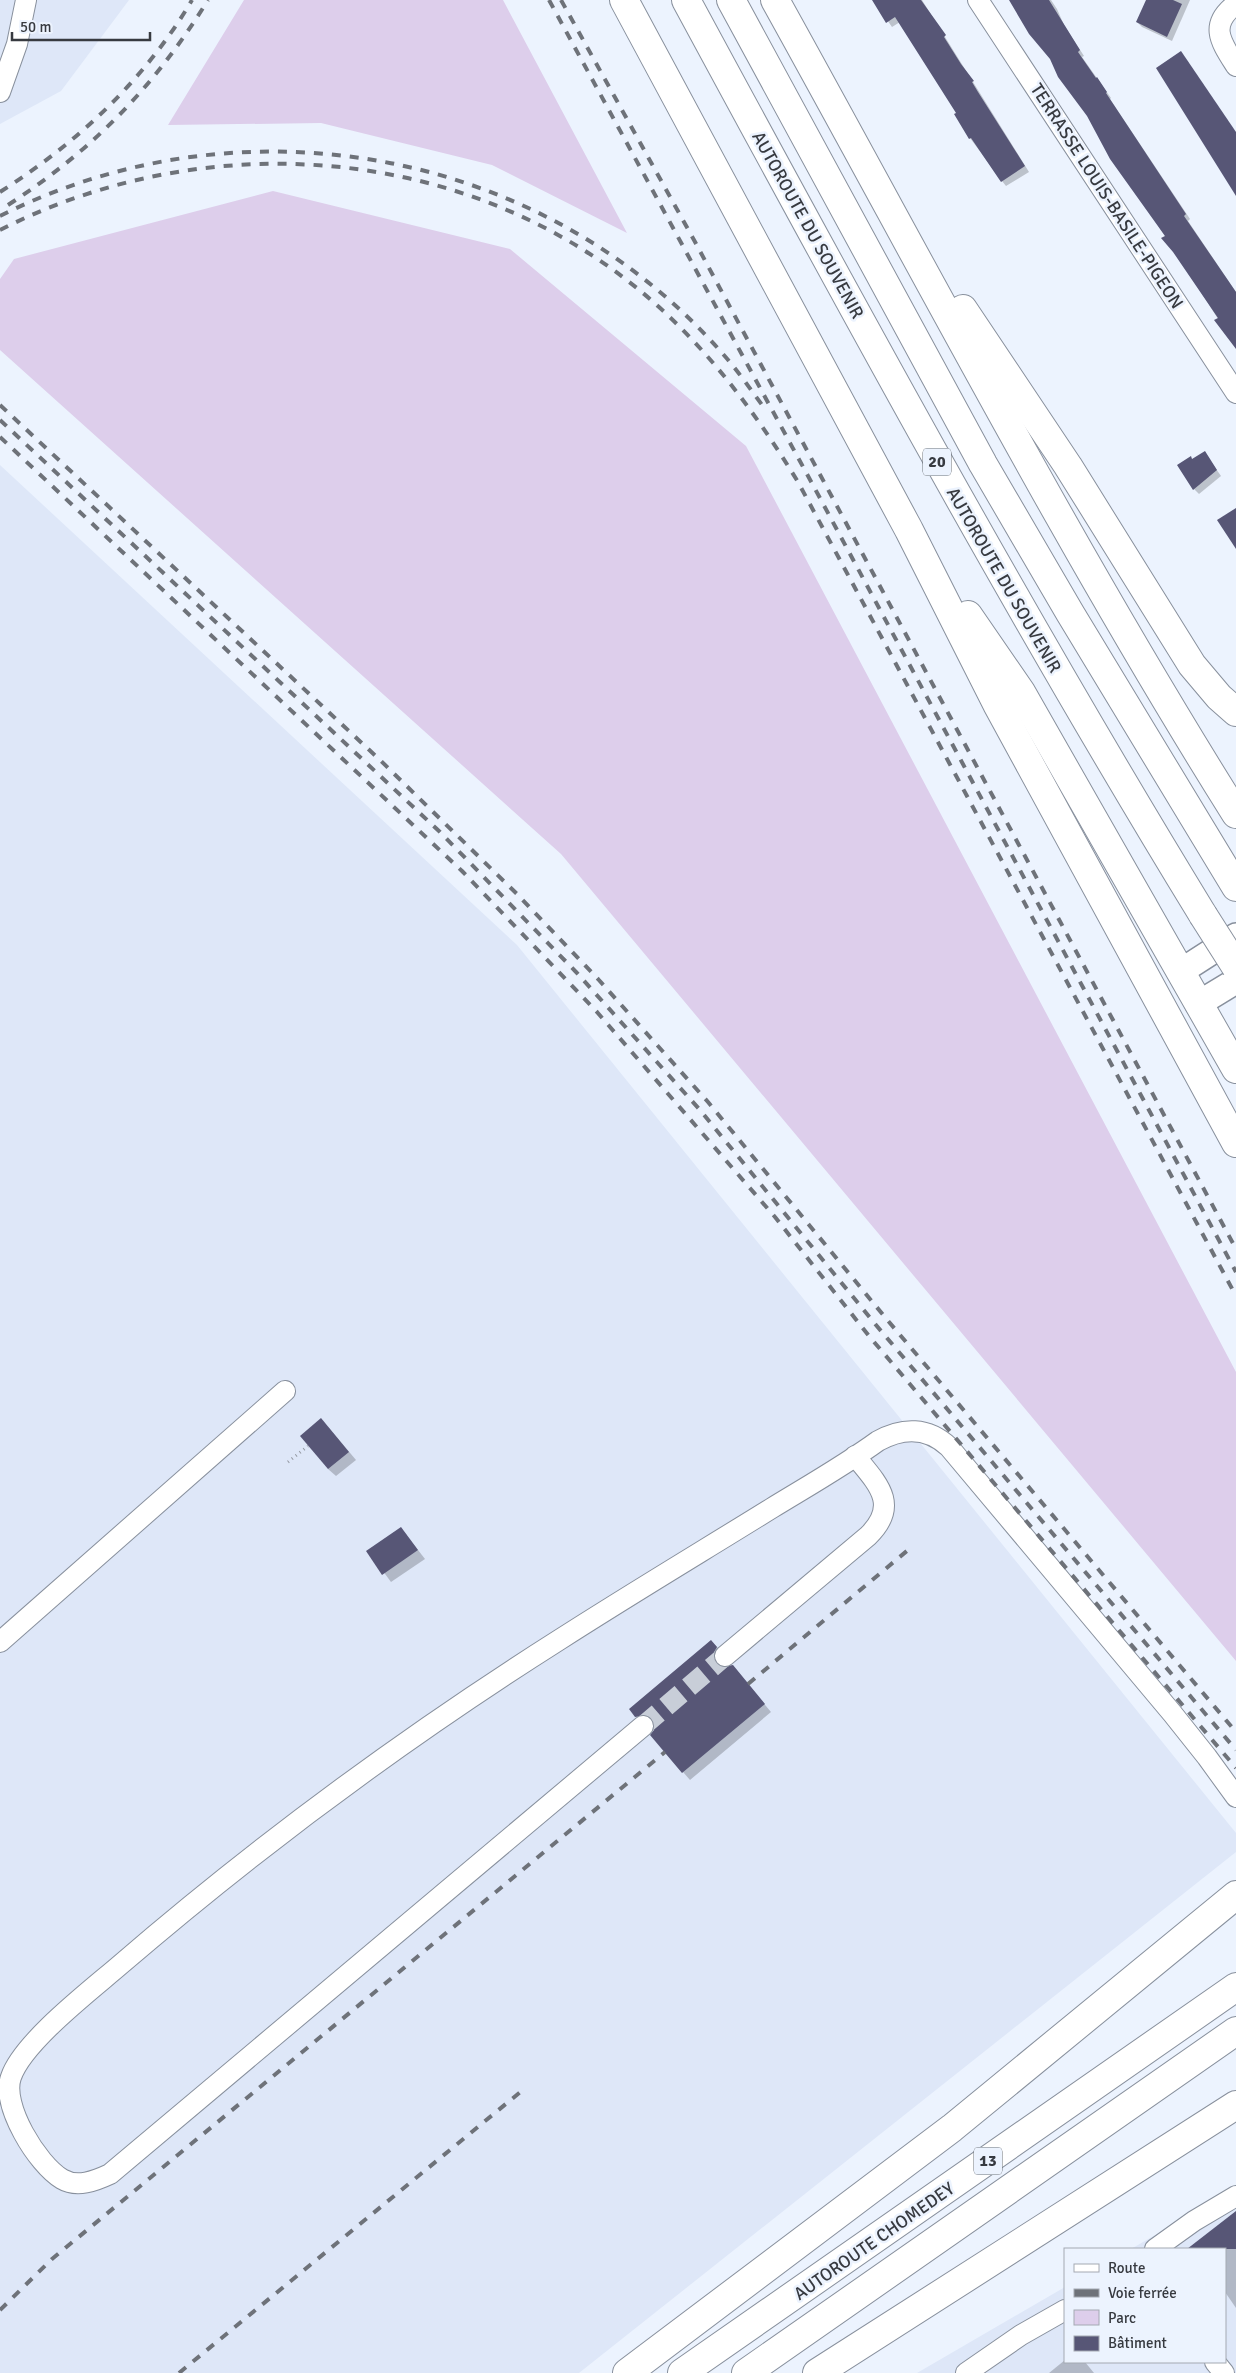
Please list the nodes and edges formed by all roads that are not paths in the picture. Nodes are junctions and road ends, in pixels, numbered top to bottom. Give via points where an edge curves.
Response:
1 (26, 0) edge
2 (624, 0) edge
3 (686, 0) edge
4 (731, 0) edge
5 (775, 0) edge
6 (978, 0) edge
7 (1236, 4) edge
8 (1236, 66) edge
9 (0, 92) edge
10 (870, 171) junction
11 (1236, 393) edge
12 (909, 530) junction
13 (1236, 712) edge
14 (1236, 814) edge
15 (1236, 887) edge
16 (1236, 936) edge
17 (1236, 967) edge
18 (1180, 972) junction
19 (1236, 981) edge
20 (1198, 1004) junction
21 (1226, 1029) edge
22 (1236, 1069) edge
23 (1236, 1143) edge
24 (285, 1391) dead end
25 (855, 1456) junction
26 (0, 1642) edge
27 (725, 1656) tunnel mouth
28 (643, 1726) tunnel mouth
29 (1236, 1797) edge
30 (1236, 1895) edge
31 (1236, 1987) edge
32 (1236, 2031) edge
33 (4, 2097) edge
34 (1236, 2105) edge
35 (1236, 2196) edge
36 (1156, 2248) edge
37 (1064, 2311) edge
38 (1216, 2363) edge
39 (627, 2373) edge
40 (682, 2373) edge
41 (746, 2373) edge
42 (817, 2373) edge
43 (966, 2373) edge
44 (1224, 2373) edge

1 - 9 street via 17,44
2 - 12 highway
3 - 17 highway, AUTOROUTE DU SOUVENIR / 20, bridge via 986,549 1100,746
4 - 15 highway, 20 via 983,464
5 - 10 highway
6 - 11 street, TERRASSE LOUIS-BASILE-PIGEON
7 - 8 street via 1223,17 1219,28 1222,44
10 - 13 highway via 1068,466 1187,658
10 - 14 highway via 1080,551
12 - 18 highway via 1021,692
12 - 23 highway via 998,704
16 - 18 main road
18 - 20 highway
19 - 20 main road
20 - 21 highway
21 - 22 highway
24 - 26 street
25 - 27 street via 881,1491 883,1520
25 - 29 street via 898,1431 922,1431 941,1440 1172,1713
25 - 33 street via 557,1641 410,1739 296,1824 154,1936 60,2018 12,2072
28 - 33 street via 110,2174 85,2183 62,2179 46,2165
30 - 39 highway via 952,2128
31 - 40 highway, AUTOROUTE CHOMEDEY / 13
32 - 41 highway, AUTOROUTE CHOMEDEY / 13
34 - 42 highway
35 - 36 street
37 - 43 street
38 - 44 street

